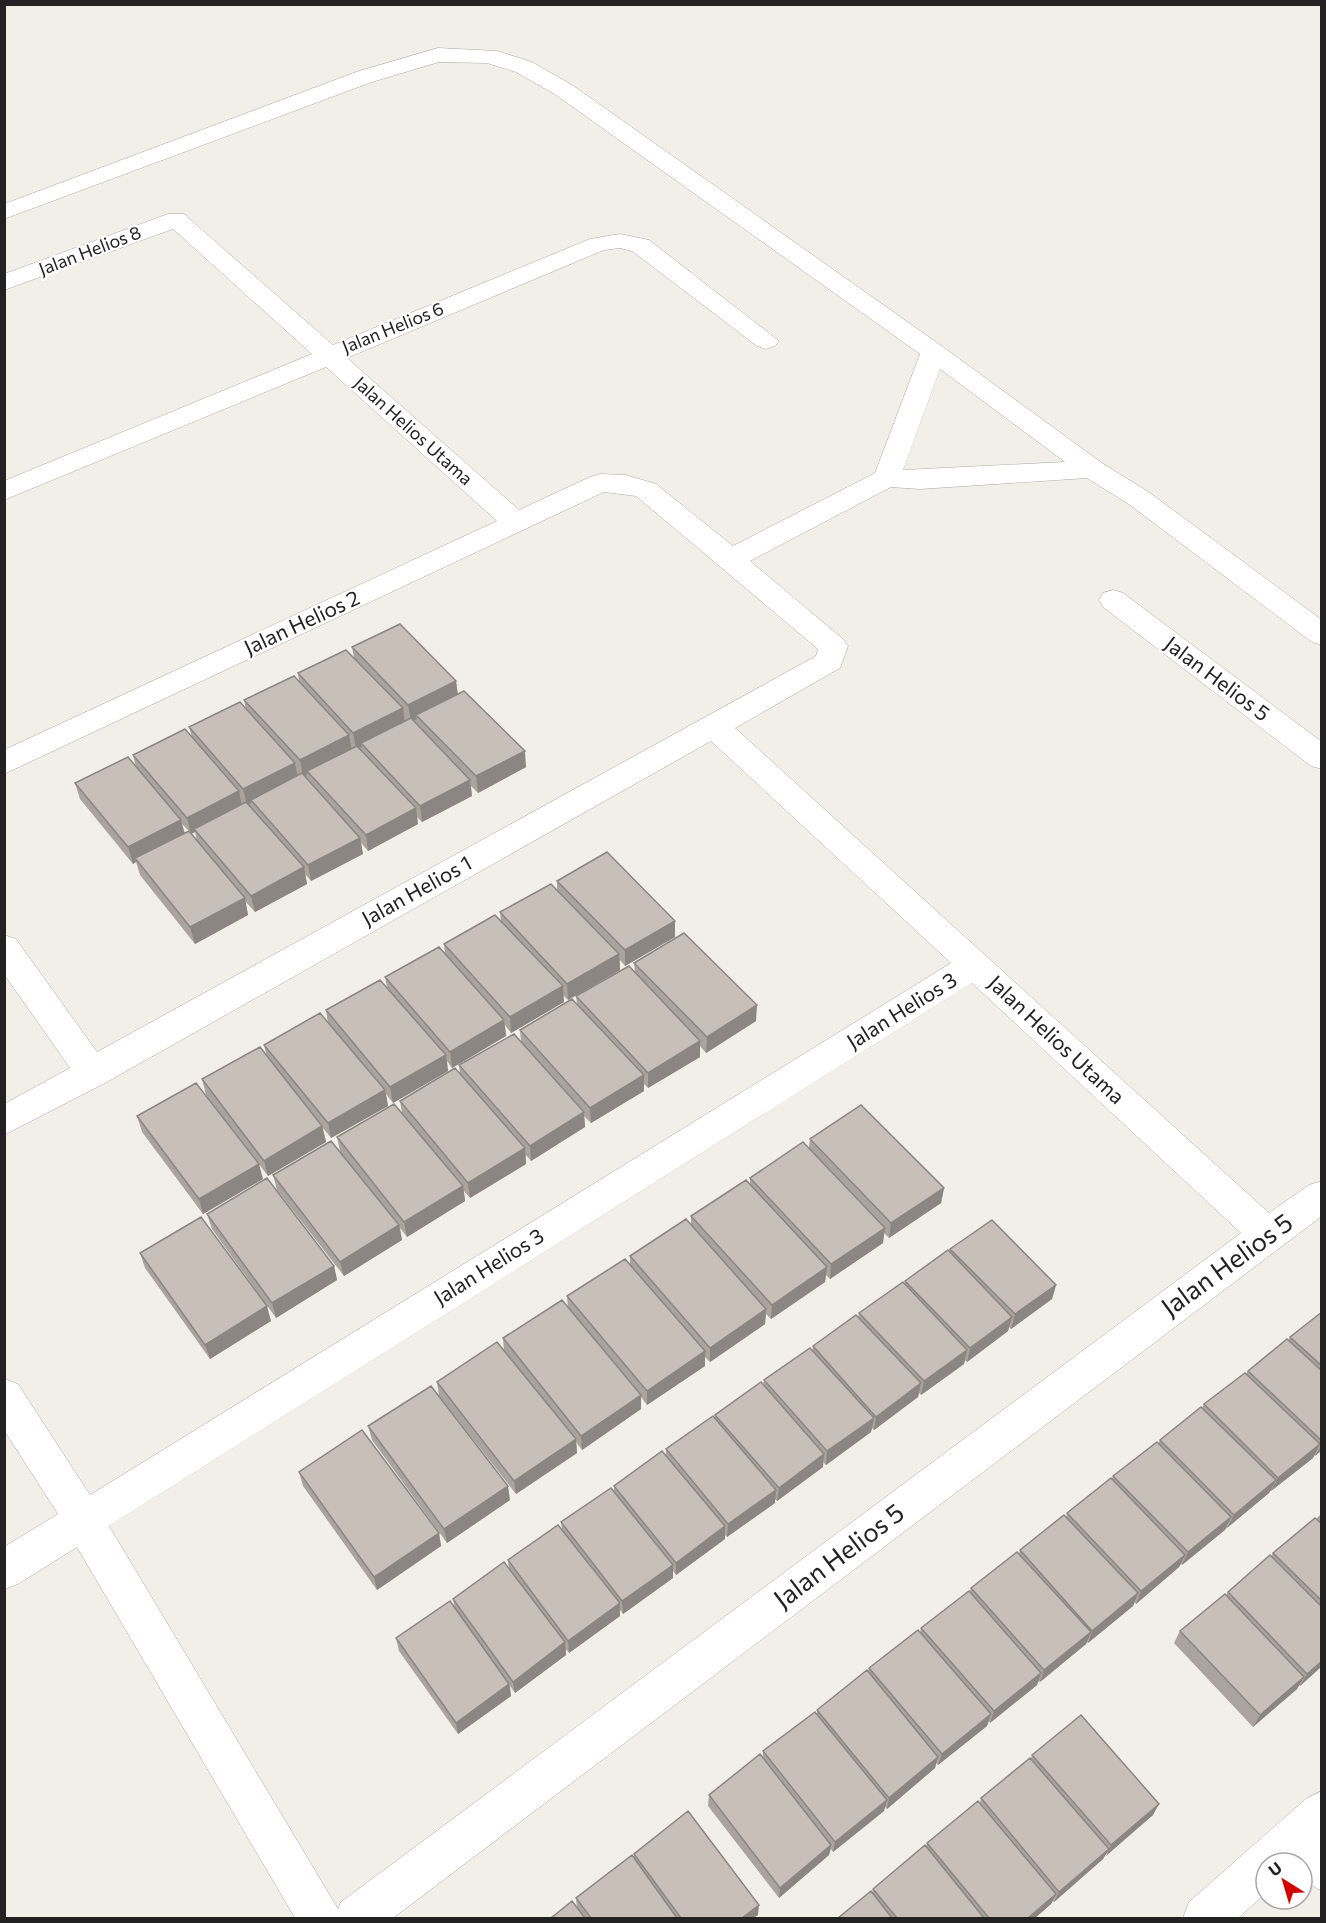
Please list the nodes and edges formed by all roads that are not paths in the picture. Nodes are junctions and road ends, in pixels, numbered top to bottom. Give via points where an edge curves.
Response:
1 (4, 212) edge
2 (176, 219) joint
3 (4, 283) edge
4 (766, 341) dead end
5 (934, 352) junction
6 (328, 355) junction
7 (1092, 470) junction
8 (887, 478) junction
9 (4, 491) edge
10 (516, 523) junction
11 (731, 559) junction
12 (1113, 600) dead end
13 (1322, 635) edge
14 (712, 725) junction
15 (1322, 758) edge
16 (4, 763) edge
17 (4, 948) edge
18 (974, 965) junction
19 (93, 1073) junction
20 (4, 1121) edge
21 (1322, 1196) edge
22 (1267, 1234) junction
23 (4, 1396) edge
24 (82, 1519) junction
25 (4, 1570) edge
26 (1294, 1849) edge
27 (320, 1918) edge
28 (357, 1918) edge
29 (1205, 1918) edge

1 - 5 street via 364,77 438,55 489,56 524,67 564,90
2 - 3 street, Jalan Helios 8
2 - 6 street, Jalan Helios Utama
4 - 6 street, Jalan Helios 6 via 640,245 620,241 599,244
5 - 7 street
5 - 8 street via 893,451
6 - 9 street, Jalan Helios 6
6 - 10 street, Jalan Helios Utama
7 - 8 street via 920,480
7 - 13 street via 1140,499
8 - 11 street
10 - 11 street, Jalan Helios 2 via 600,483 626,484 646,490
10 - 16 street, Jalan Helios 2
11 - 14 street, Jalan Helios 1 via 833,646 830,661
12 - 15 street, Jalan Helios 5
14 - 18 street, Jalan Helios Utama
14 - 19 street, Jalan Helios 1
17 - 19 street
18 - 22 street, Jalan Helios Utama
18 - 24 street, Jalan Helios 3
19 - 20 street, Jalan Helios 1
21 - 22 street, Jalan Helios 5
22 - 28 street, Jalan Helios 5
23 - 24 street
24 - 25 street, Jalan Helios 3
24 - 27 street
26 - 29 street

